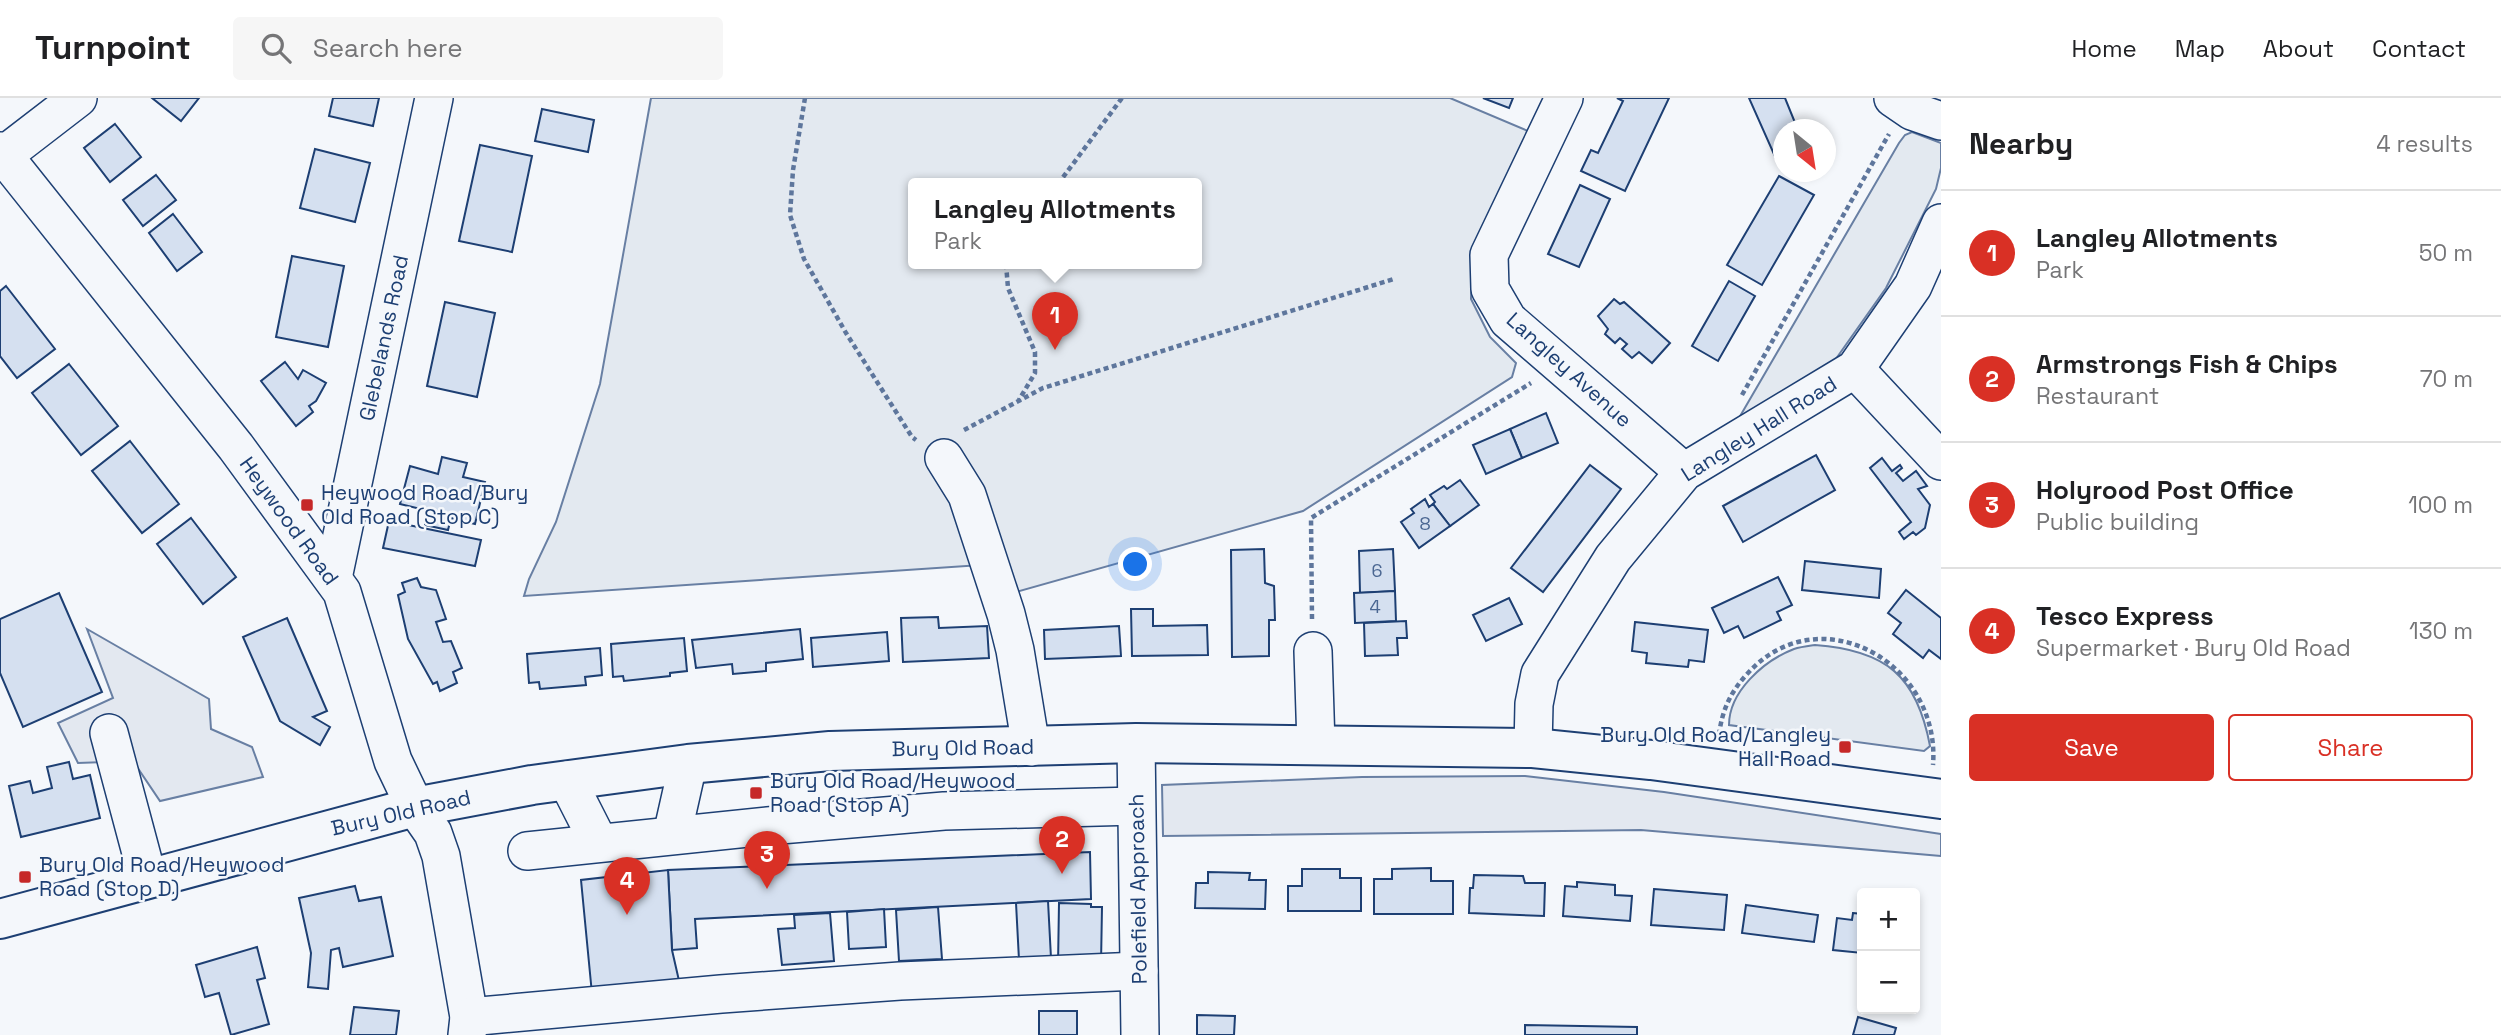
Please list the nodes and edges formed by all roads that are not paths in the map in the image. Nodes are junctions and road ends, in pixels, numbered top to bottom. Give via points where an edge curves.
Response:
1 (78, 98) edge
2 (434, 98) edge
3 (1564, 98) edge
4 (1899, 102) edge
5 (1941, 121) edge
6 (2, 153) edge
7 (1941, 223) edge
8 (1855, 369) junction
9 (944, 458) road end
10 (1941, 461) edge
11 (1684, 472) junction
12 (333, 578) junction
13 (1313, 651) road end
14 (109, 733) dead end
15 (1136, 743) junction
16 (1316, 745) junction
17 (1031, 747) junction
18 (1533, 748) junction
19 (688, 764) junction
20 (567, 780) junction
21 (1941, 799) edge
22 (1136, 806) junction
23 (415, 807) junction
24 (672, 835) junction
25 (599, 843) junction
26 (527, 851) dead end
27 (148, 879) junction
28 (0, 919) edge
29 (1139, 971) junction
30 (468, 1026) edge
31 (1140, 1035) edge

1 - 6 street
2 - 12 street, Glebelands Road
3 - 11 street, Langley Avenue via 1489,255 1490,289 1508,320
4 - 5 street
6 - 12 street, Heywood Road via 236,447
7 - 8 street, Langley Hall Road via 1913,286
8 - 10 street
8 - 11 street, Langley Hall Road
9 - 17 street via 967,495 1006,614
11 - 18 street, Langley Hall Road via 1613,558 1540,674
12 - 23 street, Heywood Road via 342,592 393,761
13 - 16 street
14 - 27 street
15 - 16 main road, Bury Old Road
15 - 17 main road, Bury Old Road
15 - 22 street, Polefield Approach
16 - 18 main road, Bury Old Road
17 - 19 main road, Bury Old Road via 830,751
18 - 21 main road, Bury Old Road
19 - 20 main road, Bury Old Road
19 - 24 street
20 - 23 main road, Bury Old Road
20 - 25 street
22 - 24 street via 944,811
22 - 29 street, Polefield Approach
23 - 27 main road, Bury Old Road
23 - 30 street, Heywood Road via 433,833 441,856
24 - 25 street
25 - 26 street
27 - 28 main road, Bury Old Road
29 - 30 street via 721,994
29 - 31 street, Polefield Approach

